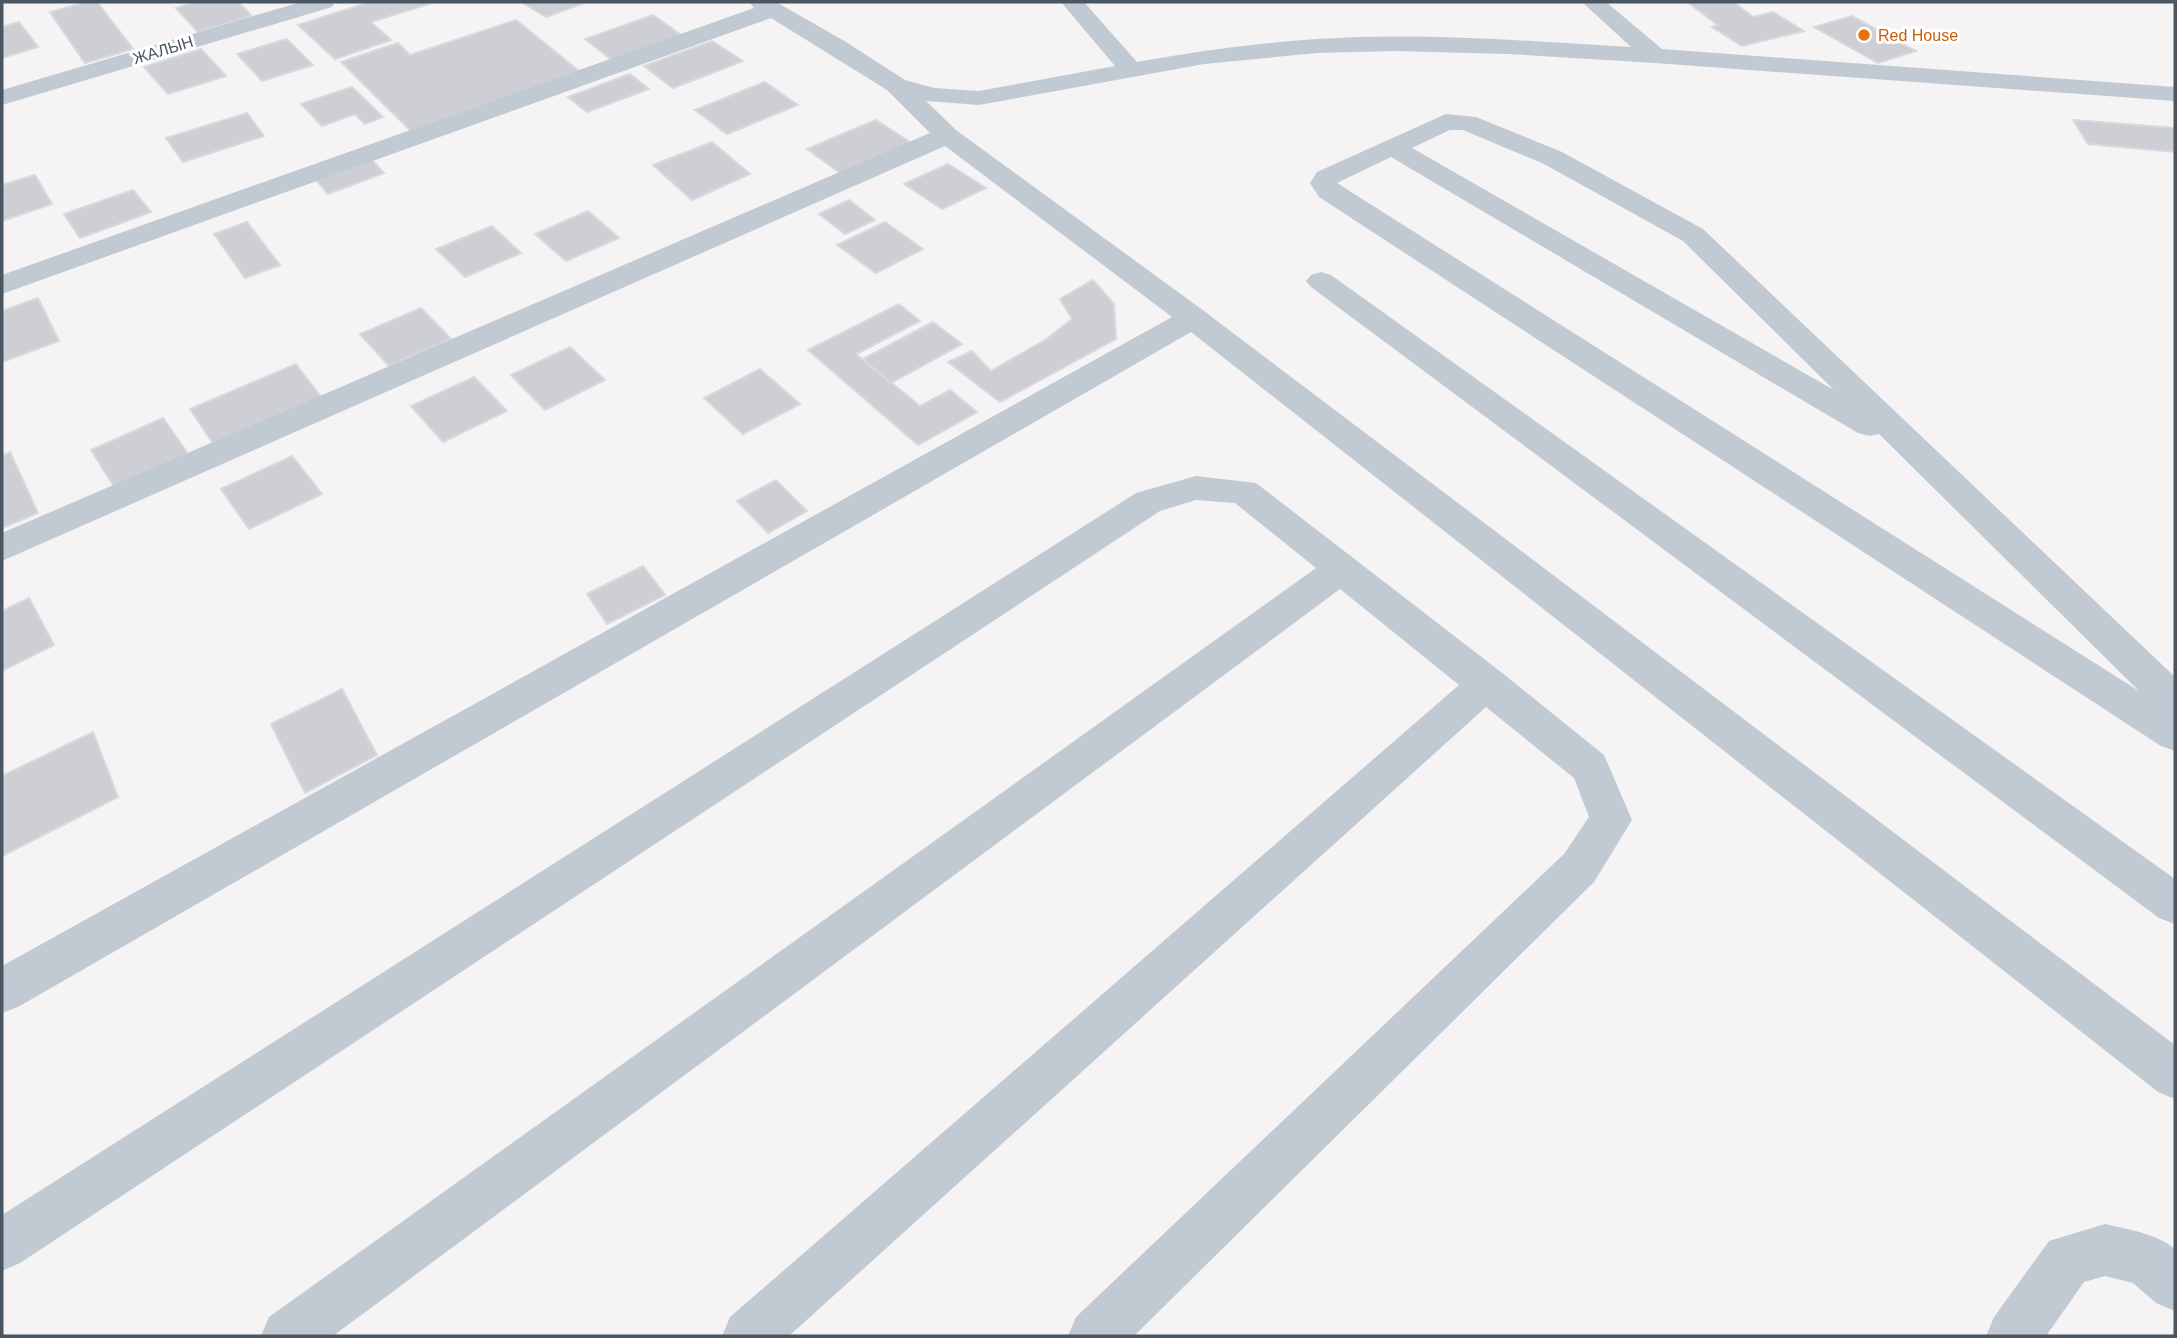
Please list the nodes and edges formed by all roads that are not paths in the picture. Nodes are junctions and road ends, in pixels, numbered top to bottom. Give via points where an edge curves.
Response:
1 (324, 2) edge
2 (1072, 2) edge
3 (1593, 2) edge
4 (767, 5) edge
5 (1655, 56) junction
6 (1130, 69) junction
7 (896, 85) junction
8 (2175, 94) edge
9 (2, 99) edge
10 (947, 135) junction
11 (1394, 148) junction
12 (1321, 281) dead end
13 (2, 285) edge
14 (1193, 318) junction
15 (1921, 455) junction
16 (2, 548) edge
17 (1341, 569) junction
18 (1487, 683) junction
19 (2175, 701) edge
20 (2175, 734) edge
21 (2175, 904) edge
22 (2, 991) edge
23 (2175, 1075) edge
24 (2, 1245) edge
25 (2175, 1284) edge
26 (288, 1336) edge
27 (749, 1336) edge
28 (1095, 1336) edge
29 (2013, 1336) edge

1 - 9 street, ЖАЛЫН
2 - 6 street
3 - 5 street
4 - 7 street
4 - 13 street
5 - 6 street via 1508,47 1330,46
5 - 8 street
6 - 7 street via 979,98 933,95
7 - 10 street
10 - 14 street
10 - 16 street
11 - 15 street
11 - 15 street via 1446,122 1467,122 1553,158 1693,235
11 - 20 street via 1323,183
12 - 21 street
14 - 22 street
14 - 23 street
15 - 19 street
17 - 18 street
17 - 24 street via 1244,492 1196,488 1148,502
17 - 26 street
18 - 27 street
18 - 28 street via 1591,767 1611,820 1579,868
25 - 29 street via 2147,1261 2105,1250 2068,1260

